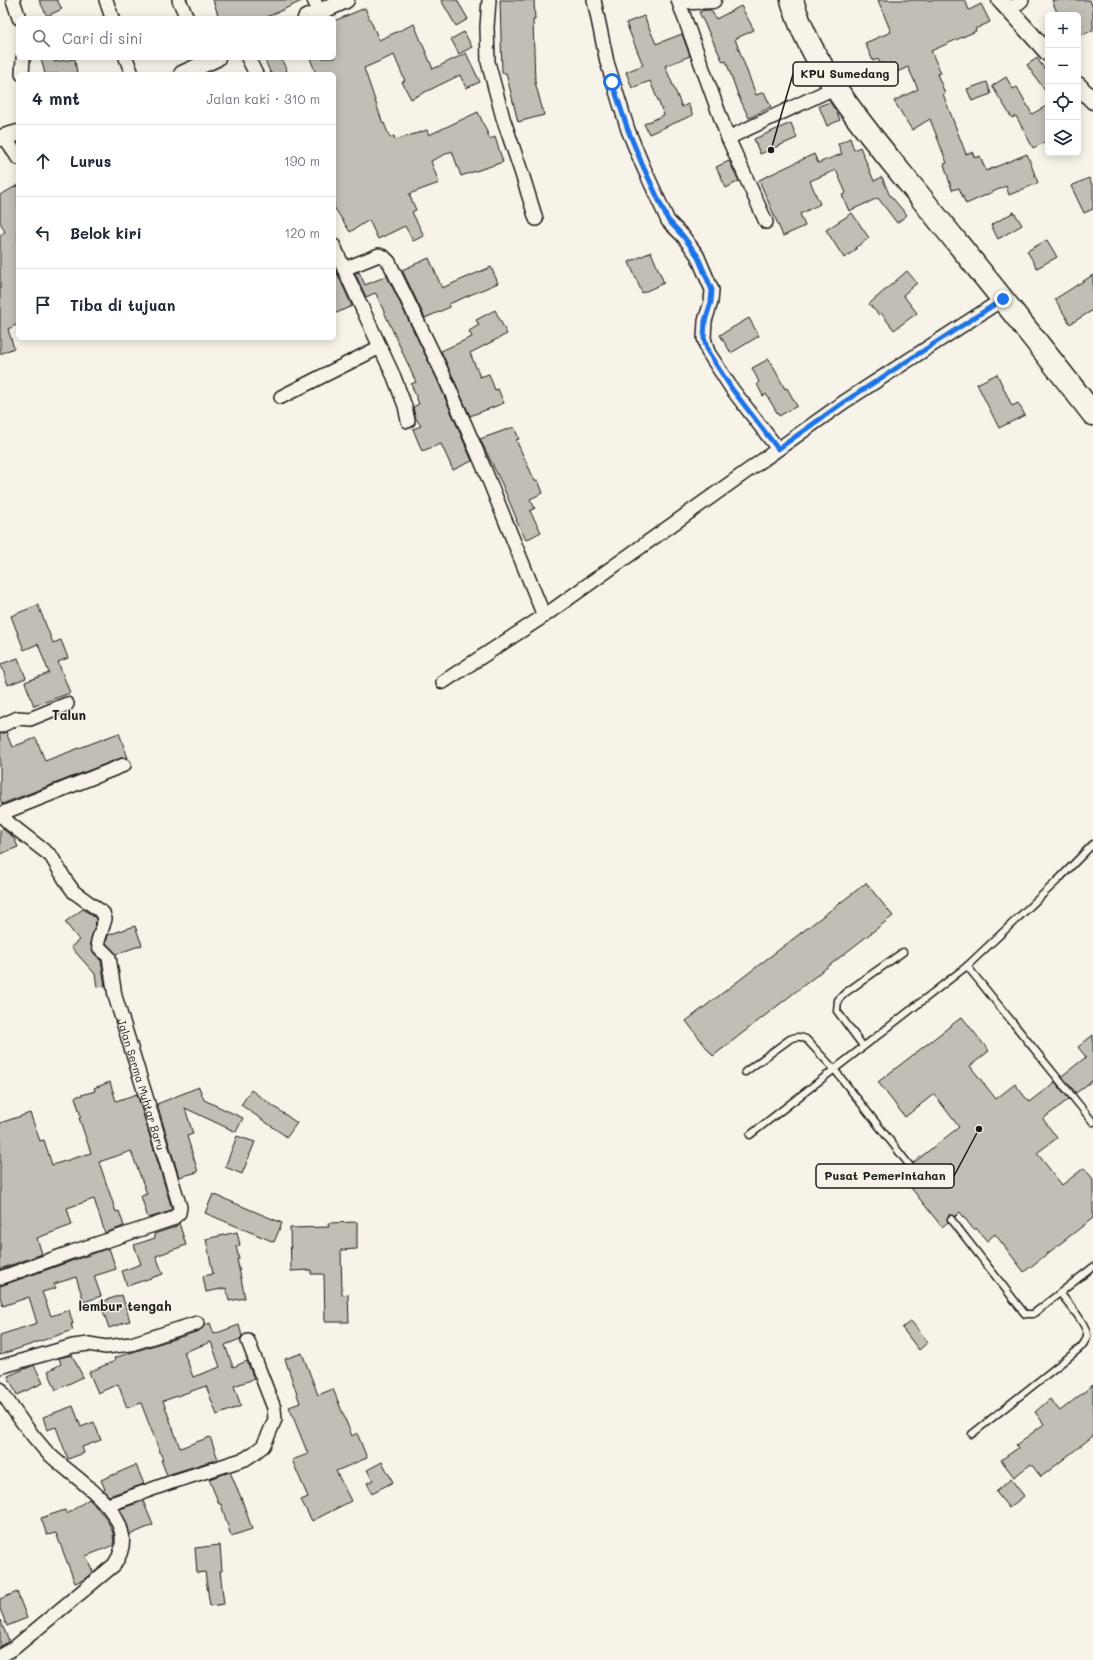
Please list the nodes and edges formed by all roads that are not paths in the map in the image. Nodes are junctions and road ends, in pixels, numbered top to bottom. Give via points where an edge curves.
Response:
1 (13, 0) edge
2 (106, 0) edge
3 (179, 0) edge
4 (346, 0) edge
5 (489, 0) edge
6 (594, 0) edge
7 (678, 0) edge
8 (689, 0) edge
9 (713, 0) edge
10 (792, 0) edge
11 (1022, 0) edge
12 (1004, 5) edge
13 (313, 10) edge
14 (18, 16) edge
15 (111, 16) edge
16 (186, 16) edge
17 (1045, 50) edge
18 (23, 60) edge
19 (127, 60) edge
20 (208, 60) edge
21 (249, 60) edge
22 (22, 72) edge
23 (131, 72) edge
24 (186, 72) edge
25 (255, 72) edge
26 (836, 87) junction
27 (1081, 88) edge
28 (1093, 101) edge
29 (8, 136) edge
30 (728, 138) junction
31 (16, 154) edge
32 (536, 219) dead end
33 (766, 222) dead end
34 (336, 252) edge
35 (344, 269) junction
36 (1003, 299) junction
37 (380, 347) junction
38 (281, 397) dead end
39 (1093, 414) edge
40 (408, 421) dead end
41 (778, 449) junction
42 (544, 616) junction
43 (443, 682) dead end
44 (67, 704) dead end
45 (0, 726) edge
46 (124, 766) dead end
47 (0, 814) edge
48 (1093, 844) edge
49 (903, 952) dead end
50 (967, 966) junction
51 (863, 1046) junction
52 (834, 1069) junction
53 (746, 1072) dead end
54 (1093, 1122) edge
55 (750, 1134) dead end
56 (910, 1166) dead end
57 (951, 1219) dead end
58 (1093, 1267) edge
59 (0, 1278) edge
60 (1060, 1293) junction
61 (197, 1323) dead end
62 (248, 1341) dead end
63 (0, 1367) edge
64 (0, 1388) edge
65 (972, 1434) dead end
66 (108, 1506) junction
67 (0, 1656) edge

1 - 14 street
2 - 15 street
3 - 16 street
4 - 13 street
5 - 32 street via 488,62 502,118
6 - 41 street via 607,62 628,130 668,220 697,255 712,290 705,321 704,338 708,352 732,389
7 - 30 street
8 - 9 street
10 - 26 highway via 810,44
11 - 12 street
12 - 17 street
18 - 22 street
19 - 23 street
20 - 24 street
21 - 25 street
26 - 30 street
26 - 36 highway via 870,135
27 - 28 street
29 - 31 street
30 - 33 street
34 - 35 street
35 - 37 street
35 - 42 street via 379,255 389,262 444,376
36 - 39 highway
36 - 41 street via 844,402
37 - 38 street
37 - 40 street via 405,406
41 - 42 street
42 - 43 street
44 - 45 street
46 - 47 street
47 - 59 street, Jalan Serma Muhtar Baru via 51,856 74,892 103,913 105,919 98,941 99,947 109,957 115,996 180,1207 180,1213 172,1219
48 - 50 lane
49 - 51 lane via 845,992 838,1000 838,1011
50 - 51 lane
50 - 54 lane
51 - 52 lane
52 - 53 lane via 806,1039 795,1037
52 - 55 lane
52 - 56 lane
57 - 60 lane via 1025,1314 1033,1314
58 - 60 lane
60 - 65 lane via 1086,1328 1087,1337 1083,1344
61 - 63 street via 131,1344 106,1347 89,1344 73,1346
62 - 66 street via 274,1408 275,1419 263,1446 244,1459
64 - 66 street via 10,1406 46,1451
66 - 67 street via 117,1518 122,1535 122,1552 114,1565 14,1648

